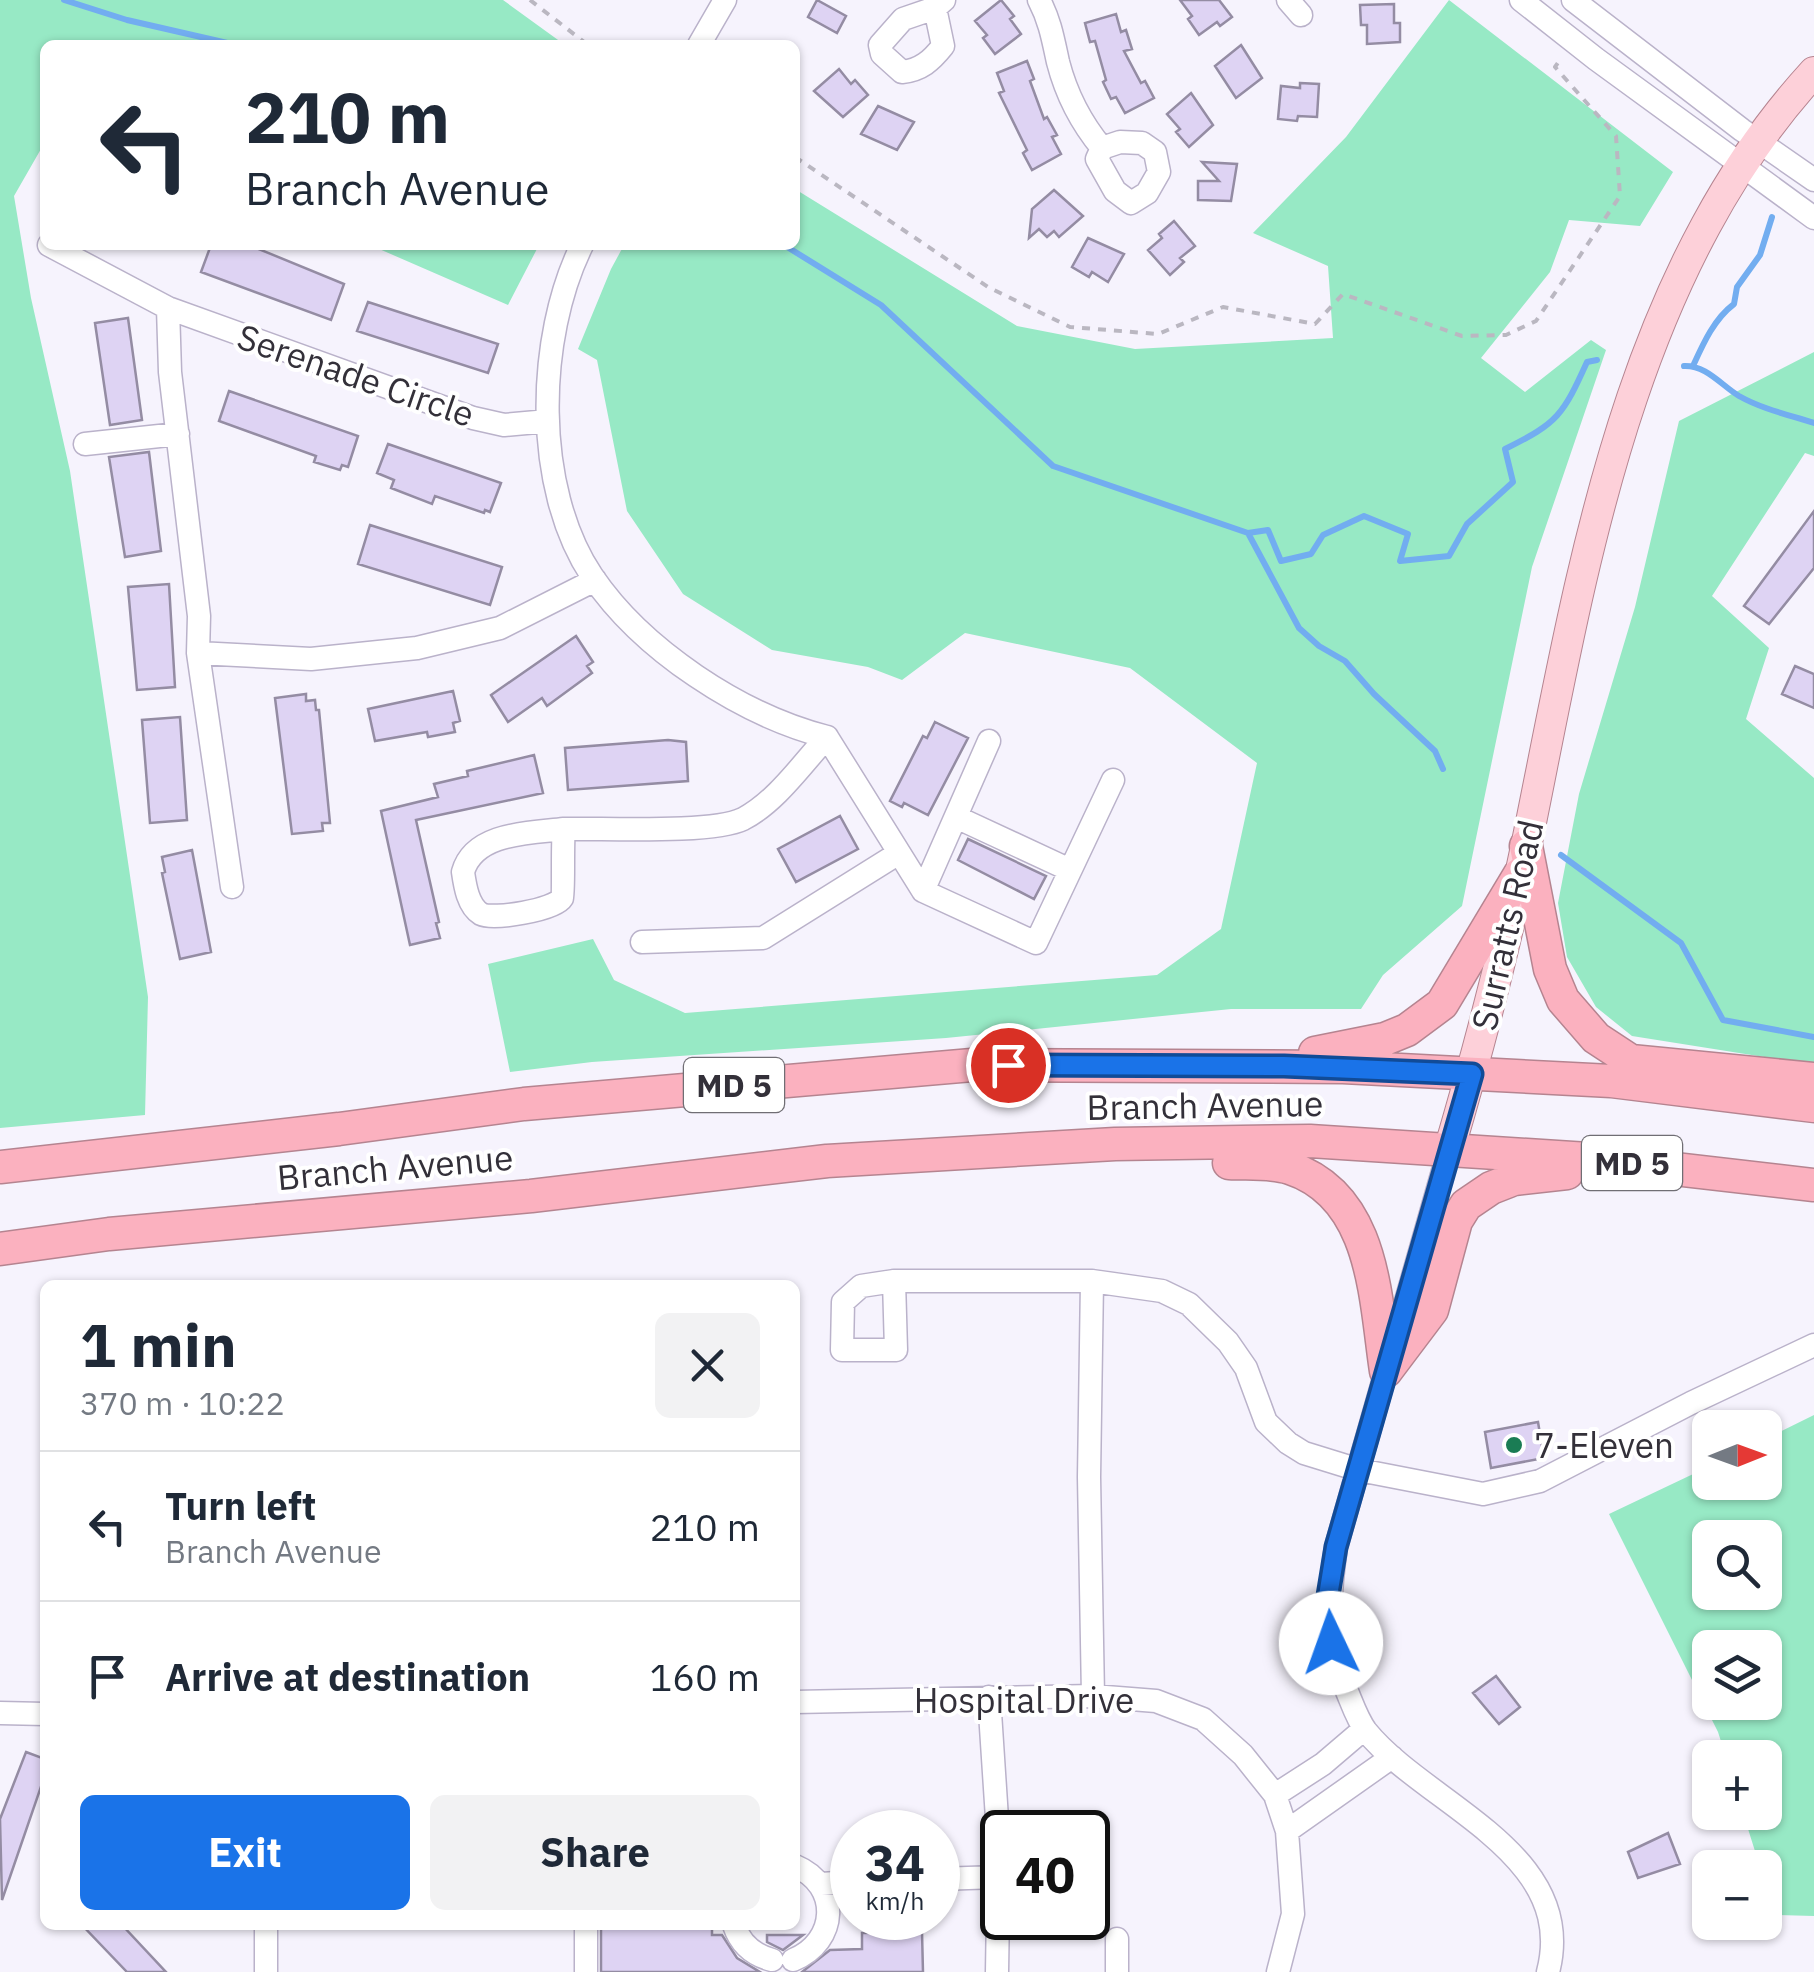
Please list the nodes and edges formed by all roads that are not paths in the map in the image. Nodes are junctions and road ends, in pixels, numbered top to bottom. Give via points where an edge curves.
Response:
1 (725, 0) edge
2 (1040, 0) edge
3 (1521, 0) edge
4 (1573, 0) edge
5 (702, 40) edge
6 (1814, 72) edge
7 (1761, 141) junction
8 (1102, 148) dead end
9 (1742, 167) junction
10 (1814, 180) edge
11 (1814, 218) edge
12 (58, 250) edge
13 (580, 250) edge
14 (168, 308) junction
15 (548, 421) junction
16 (178, 434) junction
17 (85, 444) dead end
18 (595, 580) junction
19 (198, 652) junction
20 (826, 737) junction
21 (990, 741) dead end
22 (1113, 780) dead end
23 (956, 816) junction
24 (564, 828) junction
25 (899, 852) junction
26 (1523, 860) junction
27 (1070, 870) junction
28 (232, 887) dead end
29 (923, 891) junction
30 (642, 942) dead end
31 (1256, 1065) junction
32 (1472, 1074) junction
33 (1814, 1078) edge
34 (1814, 1106) edge
35 (1115, 1144) junction
36 (1449, 1150) junction
37 (0, 1167) edge
38 (1672, 1167) junction
39 (1814, 1185) edge
40 (0, 1249) edge
41 (894, 1281) dead end
42 (1092, 1281) junction
43 (1814, 1345) edge
44 (1386, 1371) junction
45 (1359, 1470) junction
46 (1093, 1696) junction
47 (989, 1698) junction
48 (800, 1702) edge
49 (0, 1713) edge
50 (40, 1714) edge
51 (1364, 1729) junction
52 (1392, 1758) junction
53 (1275, 1795) junction
54 (995, 1810) edge
55 (1287, 1831) junction
56 (800, 1868) edge
57 (830, 1883) edge
58 (821, 1884) junction
59 (266, 1930) edge
60 (586, 1930) edge
61 (736, 1930) edge
62 (1117, 1939) dead end
63 (998, 1940) edge
64 (266, 1972) edge
65 (586, 1972) edge
66 (998, 1972) edge
67 (1117, 1972) edge
68 (1278, 1972) edge
69 (1548, 1972) edge

1 - 5 street
2 - 8 street via 1069,92
3 - 9 street
4 - 7 street
6 - 7 main road, Surratts Road
7 - 9 main road, Surratts Road
7 - 10 street
9 - 11 street
9 - 26 main road, Surratts Road via 1684,262 1632,402 1578,600
12 - 14 street, Serenade Circle
13 - 15 street via 553,336
14 - 15 street, Serenade Circle via 473,418 504,425
14 - 16 street
15 - 18 street via 562,504
16 - 17 street
16 - 19 street
18 - 19 street via 500,628 418,648 311,659
18 - 20 street via 684,667 778,724
19 - 28 street
20 - 24 street via 773,796 743,818 714,826
20 - 25 street
21 - 23 street
22 - 27 street
23 - 27 street
23 - 29 street
24 - 24 street via 505,836 475,853 463,872 474,908 504,916 560,901
25 - 29 street
25 - 30 street via 762,938
26 - 31 highway via 1452,992 1427,1017 1385,1039
26 - 32 main road, Surratts Road
26 - 33 highway via 1562,1000 1596,1038 1632,1061
27 - 29 street via 1036,944
31 - 32 highway, Branch Avenue / MD 5
31 - 37 highway, Branch Avenue / MD 5 via 972,1065 826,1075
32 - 34 highway, Branch Avenue / MD 5
32 - 36 main road, Surratts Road
35 - 36 highway, Branch Avenue / MD 5 via 1310,1141
35 - 40 highway, Branch Avenue / MD 5 via 828,1160
35 - 44 highway via 1139,1163 1271,1164 1320,1183 1350,1216 1368,1251
36 - 38 highway, Branch Avenue / MD 5
36 - 44 street, Surratts Road
38 - 39 highway, Branch Avenue / MD 5
38 - 44 highway via 1536,1175 1477,1196 1456,1221 1432,1310
41 - 42 street
42 - 45 street via 1162,1291 1189,1304 1238,1355 1274,1431 1304,1454
42 - 46 street
43 - 45 street via 1540,1481 1483,1494
44 - 45 street, Surratts Road
45 - 51 street, Surratts Road via 1328,1596 1331,1643
46 - 47 street, Hospital Drive
46 - 53 street, Hospital Drive via 1156,1701 1203,1719
47 - 48 street, Hospital Drive
47 - 54 street
49 - 50 street
51 - 52 street, Surratts Road
51 - 53 street
52 - 55 street
52 - 69 street, Surratts Road via 1497,1840 1533,1880 1552,1922
53 - 55 street, Hospital Drive
55 - 68 street, Hospital Drive via 1292,1914
56 - 58 street
57 - 58 street
58 - 61 street via 830,1910 815,1948 782,1960 752,1952
59 - 64 street
60 - 65 street
62 - 67 street
63 - 66 street

